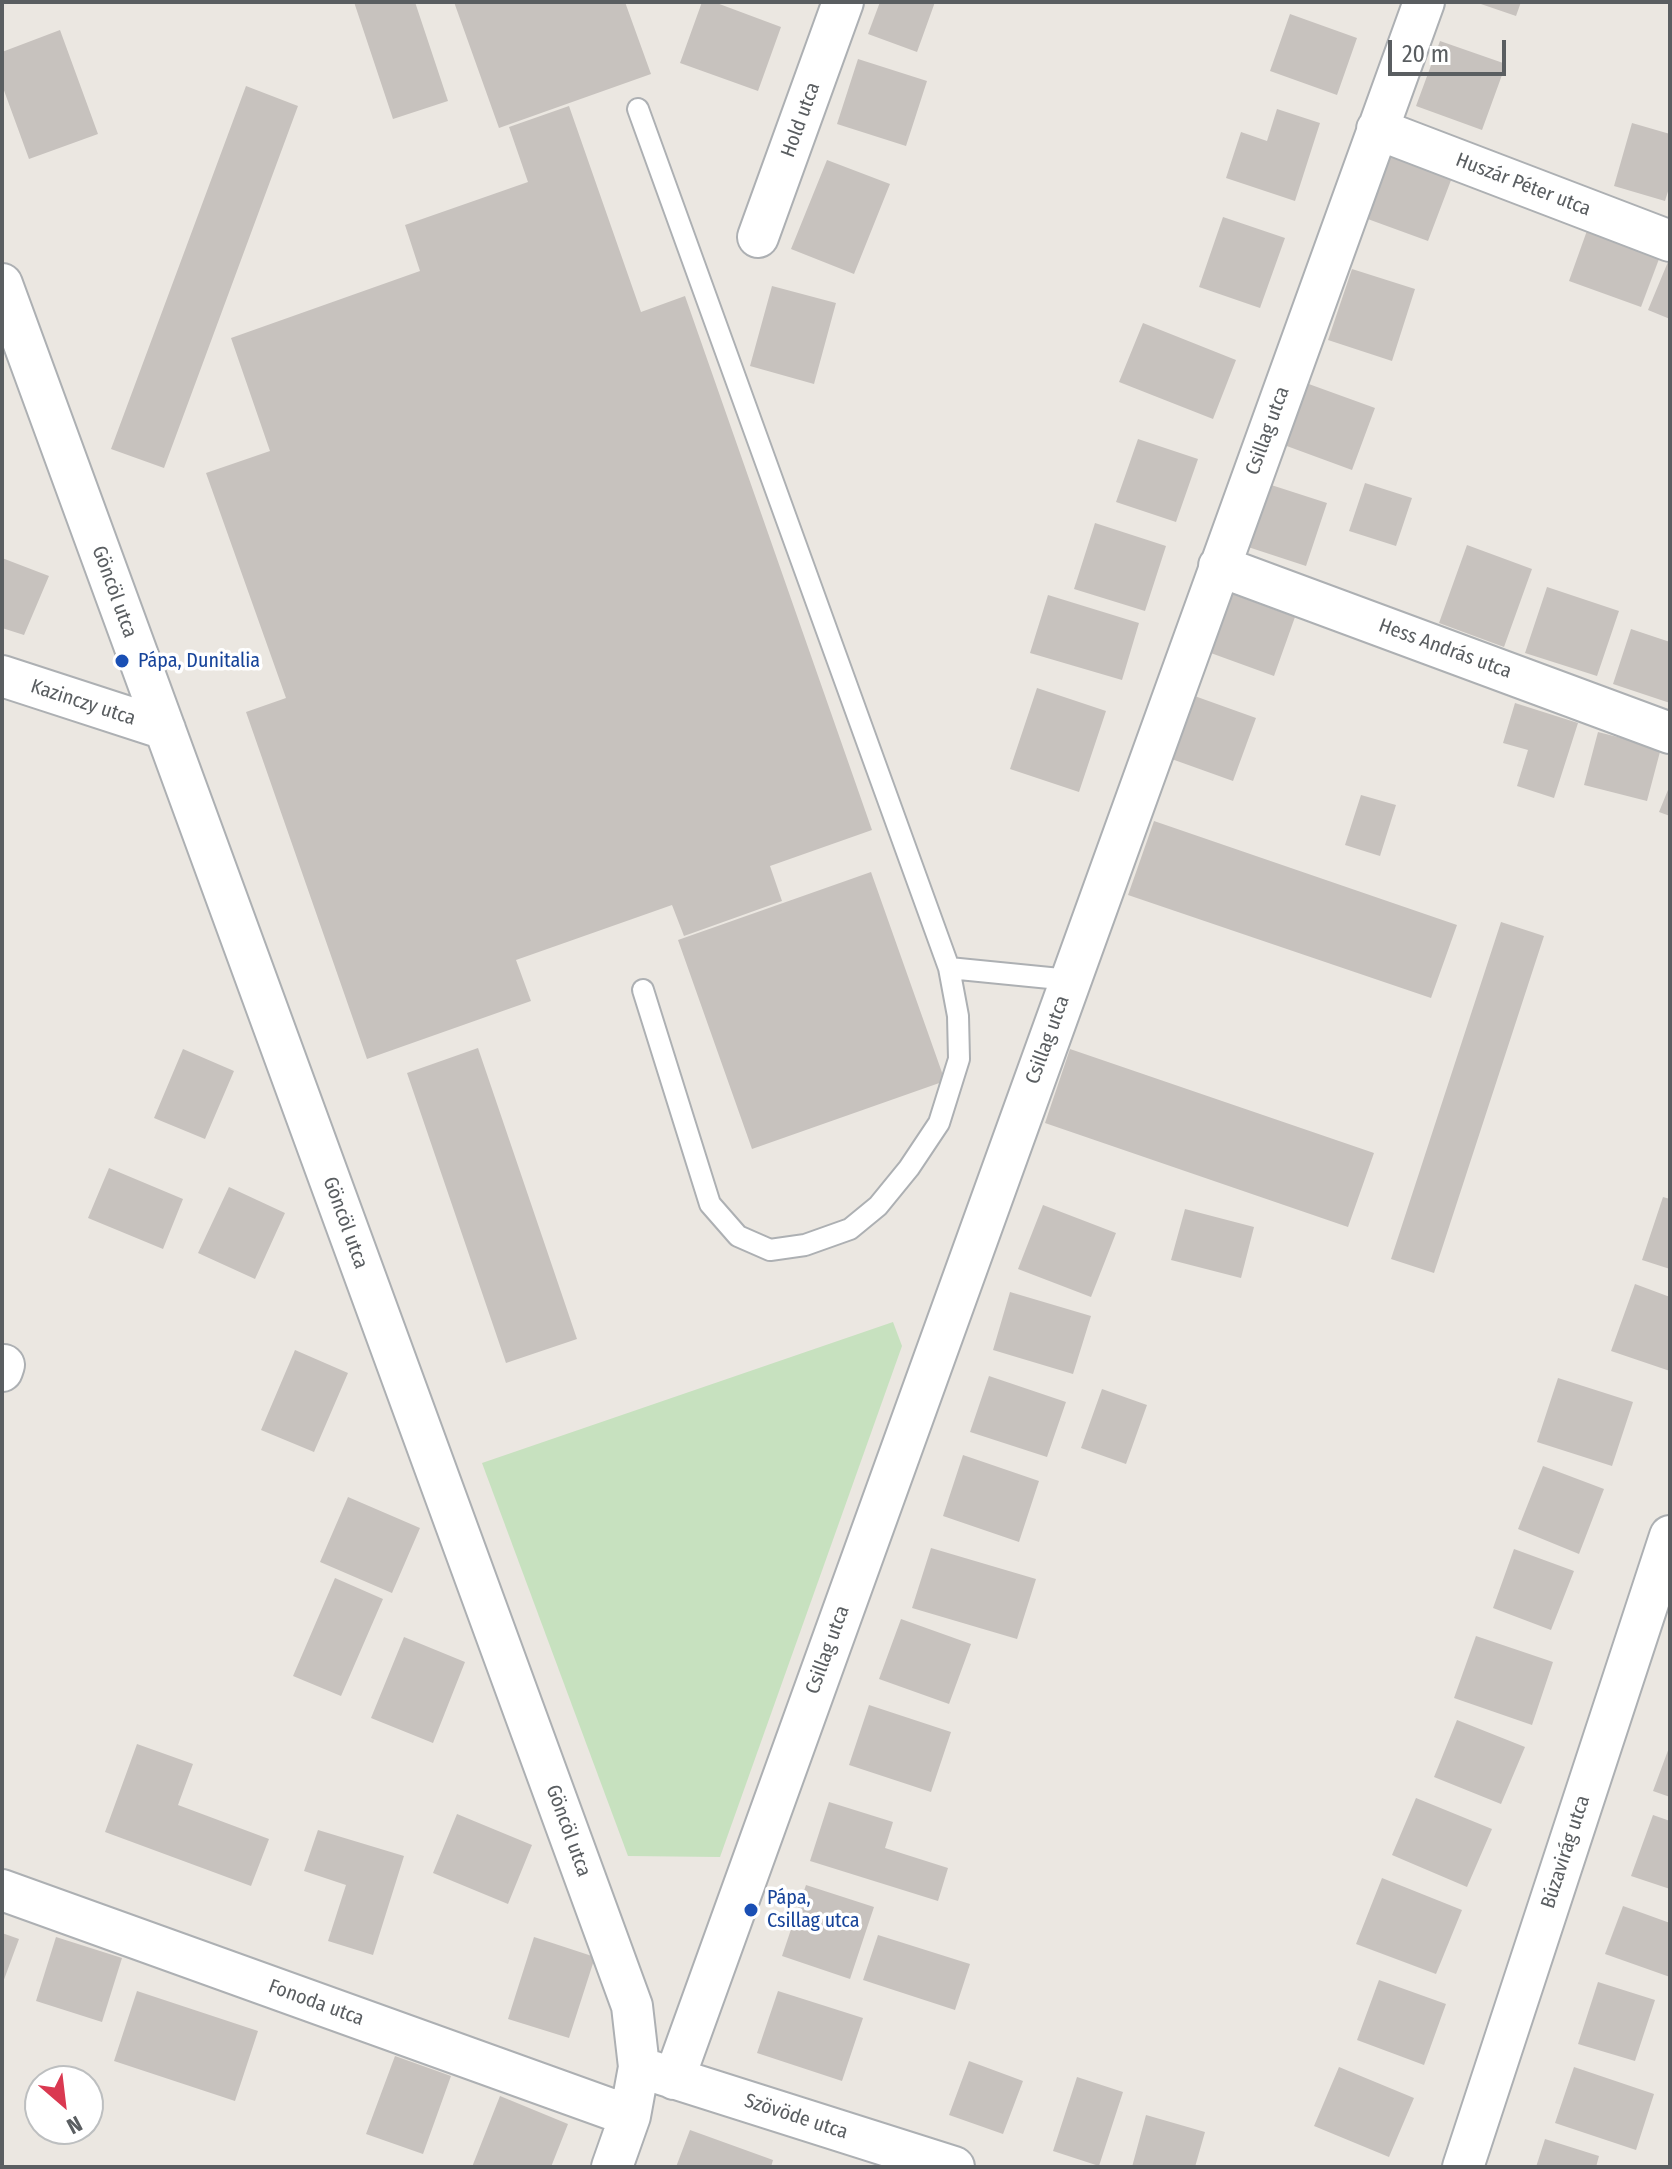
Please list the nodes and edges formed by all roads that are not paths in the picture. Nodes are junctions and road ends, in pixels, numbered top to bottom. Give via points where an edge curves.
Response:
1 (843, 2) edge
2 (1424, 2) edge
3 (638, 109) dead end
4 (1377, 129) junction
5 (758, 237) dead end
6 (1670, 241) edge
7 (2, 284) edge
8 (1219, 566) junction
9 (2, 676) edge
10 (165, 729) junction
11 (1670, 733) edge
12 (949, 968) junction
13 (1070, 980) junction
14 (643, 990) dead end
15 (1670, 1536) edge
16 (2, 1890) edge
17 (656, 2073) junction
18 (630, 2116) junction
19 (612, 2167) edge
20 (954, 2167) edge
21 (1463, 2167) edge

1 - 5 street, Hold utca
2 - 4 street, Csillag utca
3 - 12 lane
4 - 6 street, Huszár Péter utca
4 - 8 street, Csillag utca
7 - 10 street, Göncöl utca
8 - 11 street, Hess András utca
8 - 13 street, Csillag utca
9 - 10 street, Kazinczy utca
10 - 17 street, Göncöl utca
12 - 13 lane
12 - 14 lane via 959,1059 939,1123 878,1206 850,1229 805,1245 770,1250 738,1236 710,1204
13 - 17 street, Csillag utca
15 - 21 street, Búzavirág utca
16 - 18 street, Fonoda utca
17 - 18 street, Göncöl utca
17 - 20 street, Szövöde utca
18 - 19 street, Göncöl utca

